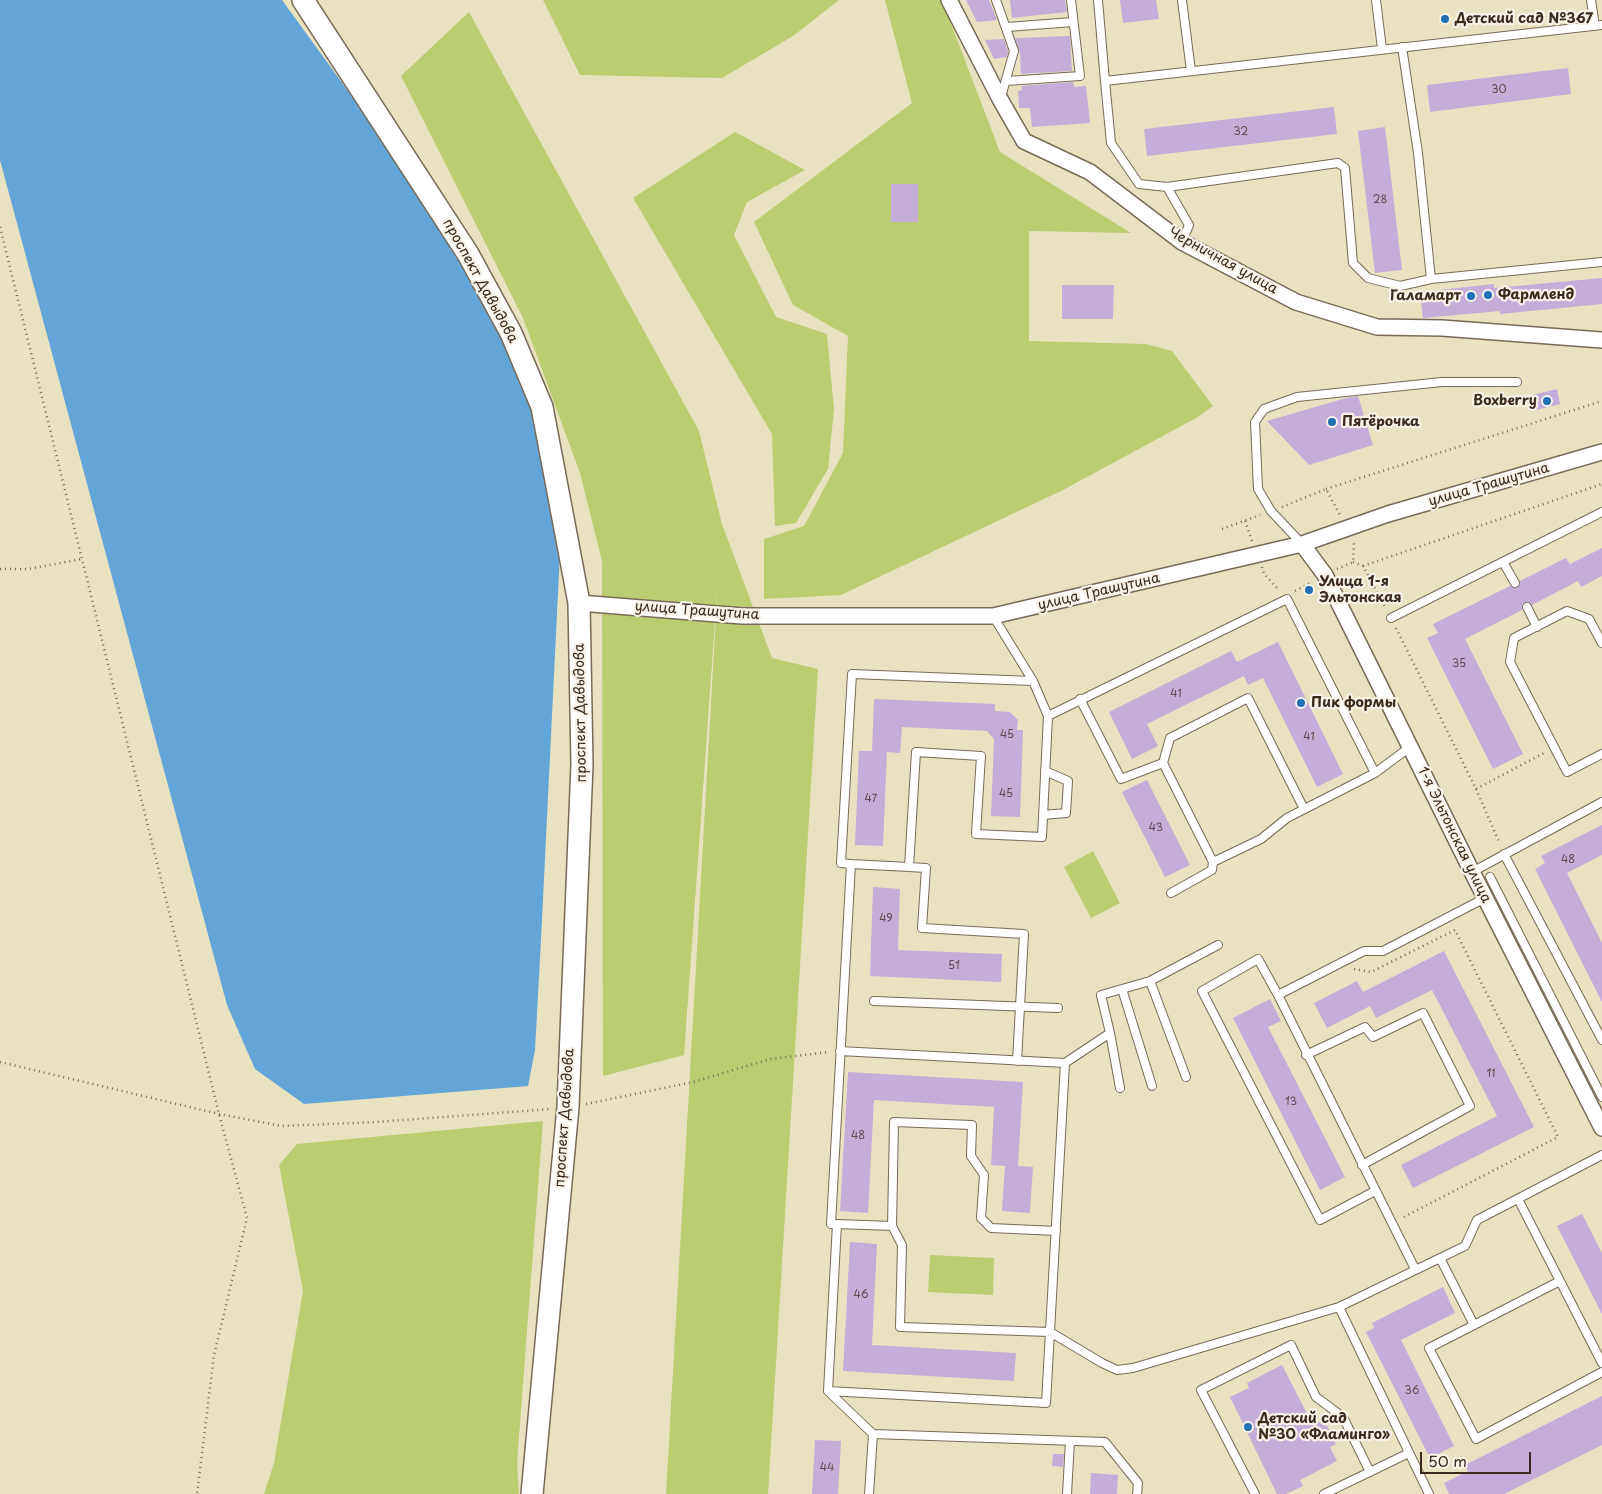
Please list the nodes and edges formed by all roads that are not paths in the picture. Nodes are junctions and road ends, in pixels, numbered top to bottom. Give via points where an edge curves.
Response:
1 (303, 0) edge
2 (949, 0) edge
3 (996, 0) edge
4 (1071, 0) edge
5 (1098, 0) edge
6 (1182, 0) edge
7 (1376, 0) edge
8 (1591, 0) edge
9 (1074, 22) junction
10 (1598, 25) edge
11 (1007, 27) junction
12 (1402, 47) junction
13 (1382, 49) junction
14 (1191, 71) junction
15 (1007, 81) junction
16 (1105, 81) junction
17 (1000, 99) junction
18 (1167, 187) junction
19 (1182, 242) junction
20 (1602, 262) edge
21 (1431, 279) junction
22 (1602, 340) edge
23 (1517, 382) dead end
24 (1602, 452) edge
25 (1602, 512) edge
26 (1302, 544) junction
27 (1503, 562) junction
28 (1515, 584) dead end
29 (579, 603) junction
30 (1527, 607) dead end
31 (993, 616) junction
32 (1391, 618) road end
33 (1537, 626) junction
34 (1602, 644) edge
35 (1033, 681) junction
36 (1080, 699) junction
37 (1048, 716) junction
38 (1410, 747) junction
39 (1602, 754) edge
40 (1163, 763) junction
41 (1045, 771) junction
42 (1375, 773) junction
43 (1602, 802) edge
44 (1304, 809) junction
45 (1043, 815) junction
46 (1504, 854) junction
47 (1214, 862) junction
48 (851, 864) junction
49 (909, 867) junction
50 (1472, 872) junction
51 (1490, 877) dead end
52 (1171, 893) dead end
53 (1485, 898) junction
54 (1218, 945) dead end
55 (1150, 981) junction
56 (1122, 989) junction
57 (1278, 995) junction
58 (874, 1001) dead end
59 (1020, 1006) junction
60 (1058, 1008) dead end
61 (1110, 1033) junction
62 (1602, 1040) edge
63 (840, 1051) junction
64 (1306, 1055) junction
65 (1017, 1061) junction
66 (1065, 1064) junction
67 (1186, 1077) dead end
68 (1152, 1086) dead end
69 (1120, 1088) dead end
70 (1602, 1097) edge
71 (1602, 1128) edge
72 (1602, 1155) edge
73 (1362, 1165) junction
74 (1375, 1191) junction
75 (1518, 1199) junction
76 (837, 1224) junction
77 (892, 1226) junction
78 (1056, 1231) junction
79 (1440, 1258) junction
80 (1415, 1269) junction
81 (1560, 1281) junction
82 (1339, 1307) junction
83 (1474, 1324) junction
84 (1050, 1332) junction
85 (1602, 1363) edge
86 (1602, 1372) edge
87 (828, 1391) junction
88 (873, 1434) junction
89 (1070, 1441) junction
90 (1409, 1453) junction
91 (1370, 1472) junction
92 (532, 1494) edge
93 (869, 1494) edge
94 (1067, 1494) edge
95 (1137, 1494) edge
96 (1255, 1494) edge
97 (1324, 1494) edge
98 (1429, 1494) edge

1 - 29 street, проспект Давыдова via 468,254 511,333 542,406
2 - 17 street, Черничная улица
3 - 11 lane
4 - 9 lane
5 - 16 lane
6 - 14 lane
7 - 13 lane
8 - 10 lane
9 - 11 lane
9 - 15 lane via 1080,76
10 - 12 lane
11 - 15 lane via 1014,52
12 - 13 lane
12 - 21 lane via 1418,153
13 - 14 lane
14 - 16 lane
15 - 17 lane
16 - 18 lane via 1111,142 1139,184
17 - 19 street, Черничная улица via 1024,141 1090,172
18 - 19 lane via 1189,225
18 - 21 lane via 1338,163 1345,168 1353,264 1368,278 1400,286
19 - 22 street, Черничная улица via 1296,302 1378,327 1442,328
20 - 21 lane
23 - 26 lane via 1442,382 1306,396 1264,409 1255,422 1258,489 1272,511
24 - 26 street, улица Трашутина via 1388,514
25 - 27 lane
26 - 31 street, улица Трашутина
26 - 38 street, 1-я Эльтонская улица via 1325,575
27 - 28 lane
27 - 32 lane
29 - 31 street, улица Трашутина via 742,616
29 - 92 street, проспект Давыдова via 582,764 568,1107
30 - 33 lane
31 - 35 lane
33 - 34 lane via 1567,611 1589,619
33 - 39 lane via 1514,638 1510,662 1567,772
35 - 37 lane
35 - 48 lane via 852,674 841,863
36 - 37 lane
36 - 40 lane via 1121,779
36 - 42 lane via 1287,599
37 - 41 lane
38 - 42 lane
38 - 50 street, 1-я Эльтонская улица
40 - 44 lane via 1170,738 1248,698
40 - 47 lane
41 - 45 lane
41 - 45 lane via 1068,781 1066,813
42 - 44 lane
43 - 46 lane
44 - 47 lane via 1261,839
45 - 49 lane via 1042,837 976,834 981,756 916,752
46 - 50 lane
46 - 62 lane
47 - 52 lane via 1212,870
48 - 49 lane
48 - 63 lane
49 - 59 lane via 926,868 922,928 1024,934
50 - 53 street, 1-я Эльтонская улица
51 - 70 lane
53 - 57 lane via 1383,951 1364,951
53 - 71 street, 1-я Эльтонская улица
54 - 55 lane
55 - 56 lane
55 - 67 lane
56 - 61 lane via 1101,995
56 - 68 lane
57 - 64 lane
57 - 74 lane via 1258,959 1202,991 1320,1220
58 - 59 lane
59 - 60 lane
59 - 65 lane
61 - 66 lane
61 - 69 lane
63 - 65 lane
63 - 76 lane via 831,1224
64 - 73 lane
64 - 73 lane via 1366,1027 1373,1037 1423,1014 1470,1106
65 - 66 lane
66 - 78 lane
72 - 75 lane
73 - 74 lane
74 - 80 lane
75 - 79 lane via 1477,1220 1465,1246
75 - 81 lane
76 - 77 lane
76 - 87 lane
77 - 78 lane via 894,1122 972,1125 971,1156 984,1175 982,1218 991,1228
77 - 84 lane via 902,1245 900,1327
78 - 84 lane
79 - 80 lane
79 - 83 lane
80 - 82 lane
81 - 83 lane
81 - 85 lane
82 - 84 lane via 1117,1370
82 - 90 lane
83 - 86 lane via 1429,1348 1476,1439
84 - 87 lane via 1046,1403
87 - 88 lane
88 - 89 lane
88 - 93 lane
89 - 94 lane
89 - 95 lane via 1105,1442 1138,1483
90 - 91 lane
90 - 98 lane
91 - 96 lane via 1343,1417 1316,1397 1291,1345 1201,1390
91 - 97 lane

